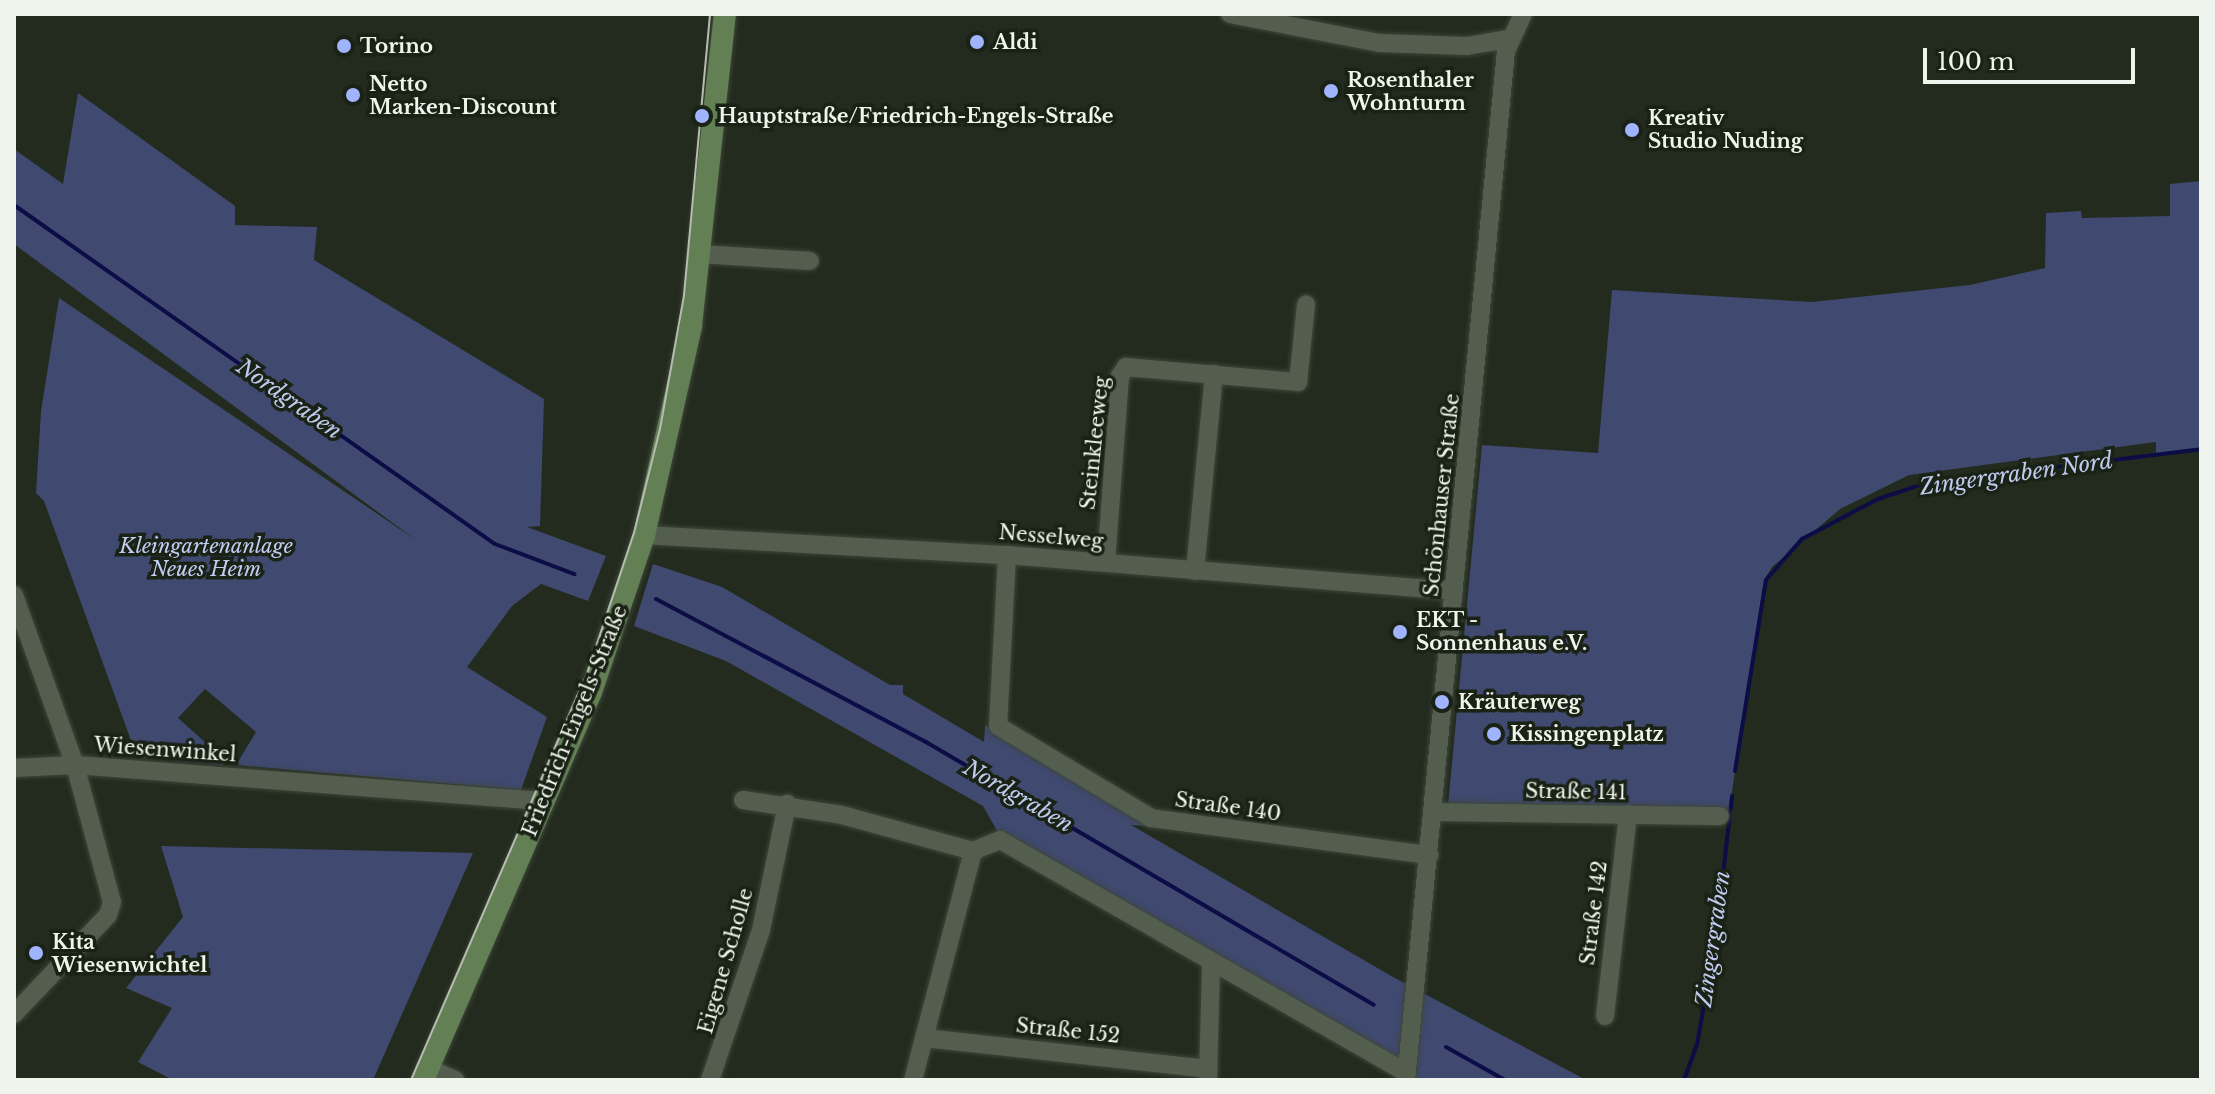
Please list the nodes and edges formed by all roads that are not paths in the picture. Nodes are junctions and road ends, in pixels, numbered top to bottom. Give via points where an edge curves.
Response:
1 (725, 14) edge
2 (1230, 14) edge
3 (1523, 14) edge
4 (1508, 39) junction
5 (700, 254) junction
6 (810, 261) dead end
7 (1306, 304) dead end
8 (1214, 374) junction
9 (644, 535) junction
10 (1007, 555) junction
11 (1106, 563) junction
12 (1195, 571) junction
13 (1454, 591) junction
14 (16, 606) edge
15 (75, 765) junction
16 (14, 768) edge
17 (743, 800) dead end
18 (543, 801) junction
19 (787, 804) junction
20 (1432, 812) junction
21 (1628, 814) junction
22 (1720, 816) dead end
23 (973, 851) junction
24 (1430, 855) junction
25 (1211, 964) junction
26 (14, 1014) edge
27 (1605, 1016) dead end
28 (924, 1038) junction
29 (425, 1074) edge
30 (1208, 1074) edge
31 (1407, 1077) edge
32 (455, 1080) edge
33 (710, 1080) edge
34 (913, 1080) edge

1 - 5 main road, Friedrich-Engels-Straße
2 - 4 street via 1379,43 1467,46
3 - 4 street, Schönhauser Straße
4 - 13 street, Schönhauser Straße
5 - 6 street
5 - 9 main road, Friedrich-Engels-Straße via 674,413
7 - 8 street, Steinkleeweg via 1298,382
8 - 11 street, Steinkleeweg via 1133,366 1120,376
8 - 12 street
9 - 10 street, Nesselweg
9 - 18 main road, Friedrich-Engels-Straße via 604,657
10 - 11 street, Nesselweg
10 - 24 street, Straße 140 via 998,726 1151,818
11 - 12 street, Nesselweg
12 - 13 street, Nesselweg
13 - 20 street, Schönhauser Straße
14 - 15 street
15 - 16 street
15 - 18 street, Wiesenwinkel
15 - 26 street, Wiesenwinkel via 109,887 108,915
17 - 19 street
18 - 29 main road, Friedrich-Engels-Straße
19 - 23 street
19 - 33 street, Eigene Scholle via 761,930
20 - 21 street, Straße 141
20 - 24 street, Schönhauser Straße
21 - 22 street, Straße 141
21 - 27 street, Straße 142
23 - 25 street via 1000,840
23 - 28 street
24 - 31 street, Schönhauser Straße
25 - 30 street, Straße 152
25 - 31 street
28 - 30 street, Straße 152
28 - 34 street
29 - 32 street

